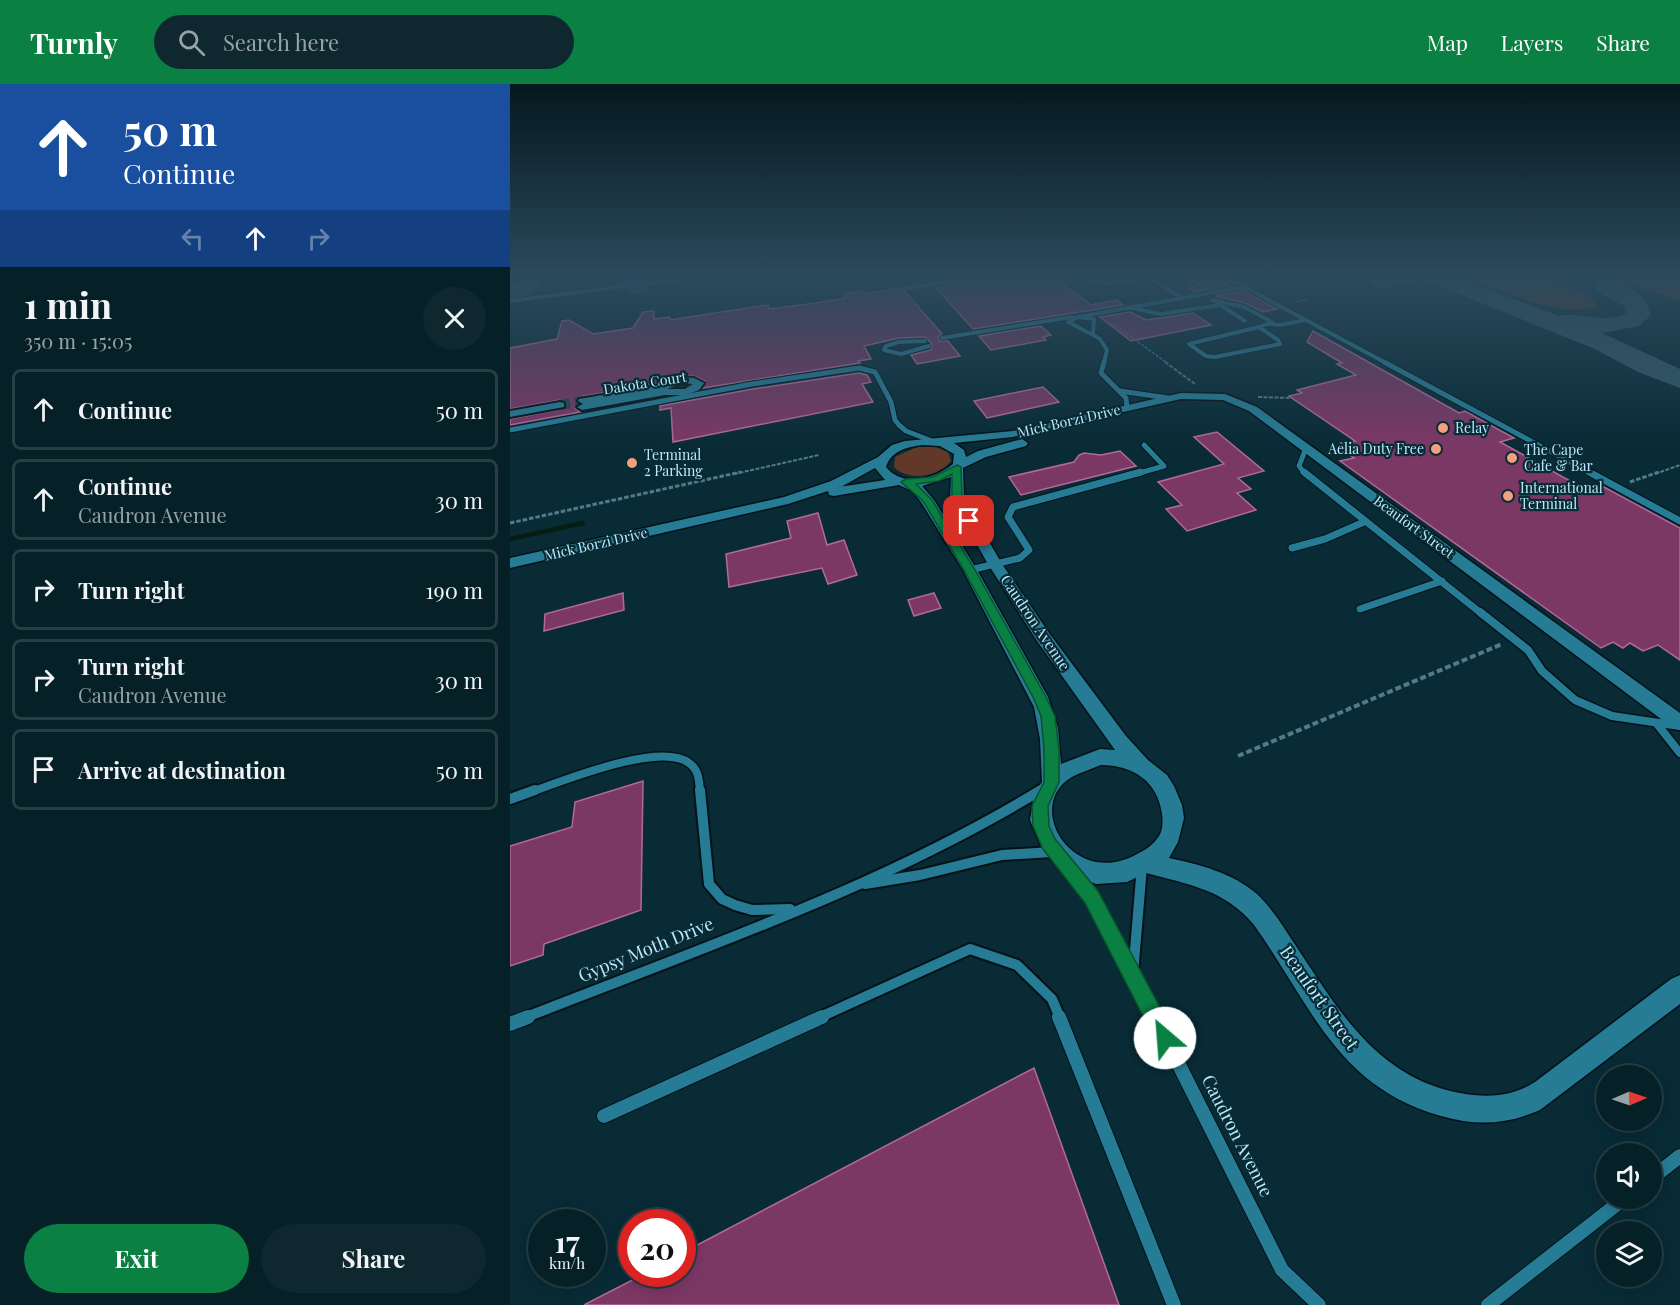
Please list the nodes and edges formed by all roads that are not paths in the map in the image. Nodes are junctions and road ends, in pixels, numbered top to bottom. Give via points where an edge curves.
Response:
1 (984, 333) edge
2 (994, 333) edge
3 (1089, 333) edge
4 (1240, 333) edge
5 (1267, 333) edge
6 (1330, 333) edge
7 (1093, 335) joint
8 (927, 343) joint
9 (1119, 391) junction
10 (1168, 398) junction
11 (583, 404) joint
12 (1127, 408) junction
13 (510, 414) edge
14 (510, 420) edge
15 (510, 430) edge
16 (936, 441) junction
17 (1144, 445) dead end
18 (1306, 448) junction
19 (881, 460) junction
20 (958, 466) junction
21 (904, 481) junction
22 (788, 500) junction
23 (1680, 521) edge
24 (1364, 522) junction
25 (1292, 548) dead end
26 (510, 563) edge
27 (995, 564) junction
28 (970, 570) junction
29 (1442, 581) junction
30 (1360, 609) dead end
31 (1657, 724) junction
32 (1680, 724) edge
33 (1680, 753) edge
34 (1141, 765) junction
35 (1049, 785) junction
36 (510, 799) edge
37 (1059, 856) junction
38 (1145, 865) junction
39 (857, 886) junction
40 (795, 909) junction
41 (1133, 974) junction
42 (1680, 988) edge
43 (510, 1024) edge
44 (604, 1116) dead end
45 (1680, 1156) edge
46 (1662, 1170) edge
47 (1611, 1209) edge
48 (1174, 1305) edge
49 (1318, 1305) edge
50 (1488, 1305) edge

1 - 2 lane via 944,340
3 - 7 lane
4 - 5 lane via 1189,344 1208,357 1280,344
6 - 23 lane
7 - 9 lane via 1107,351 1101,373
8 - 8 lane via 898,354 884,350 894,343
9 - 10 lane
9 - 12 lane via 1126,398
10 - 12 street, Beaufort Street
10 - 18 street, Beaufort Street via 1205,395 1235,400
11 - 11 street, Dakota Court via 681,380 699,383 686,392
12 - 16 street, Mick Borzi Drive via 1013,434
12 - 20 street, Mick Borzi Drive via 1110,423 1002,448
13 - 14 street via 559,408
15 - 16 lane via 859,368 875,372 899,425
16 - 19 street, Mick Borzi Drive via 901,445
16 - 20 street via 960,453
17 - 27 lane via 1164,466 1012,507 1008,518 1029,550 1020,558
18 - 24 lane via 1299,466 1305,474
18 - 32 street, Beaufort Street
19 - 21 street, Caudron Avenue via 883,473
19 - 22 street, Mick Borzi Drive via 836,484
20 - 21 street, Mick Borzi Drive via 935,479
20 - 27 street, Caudron Avenue via 957,498
21 - 22 street, Mick Borzi Drive
21 - 28 street, Caudron Avenue via 927,500
22 - 26 street, Mick Borzi Drive
24 - 25 lane
24 - 29 lane
27 - 28 lane
27 - 34 street, Caudron Avenue via 1102,719
28 - 35 street, Caudron Avenue via 1048,716
29 - 30 lane
29 - 31 lane via 1528,650 1548,678 1587,708 1612,717
31 - 32 lane
31 - 33 lane
34 - 35 street via 1121,758 1079,761
34 - 38 street via 1158,777 1174,812 1172,831 1163,849
35 - 37 street via 1040,806 1041,826 1048,844
35 - 39 lane, Gypsy Moth Drive via 989,822
36 - 40 lane, Gypsy Moth Drive via 626,762 660,756 684,760 694,765 699,776 709,884 722,899 752,910
37 - 38 street via 1082,870 1104,874
37 - 39 lane, Gypsy Moth Drive via 1041,851
37 - 41 lane, Caudron Avenue via 1091,897
38 - 41 lane
38 - 42 street, Beaufort Street via 1191,873 1245,899 1264,919 1355,1053 1407,1092 1435,1103 1495,1110 1523,1103
39 - 40 lane, Gypsy Moth Drive
40 - 43 lane, Gypsy Moth Drive
41 - 49 lane, Caudron Avenue via 1282,1270
44 - 48 lane via 970,949 998,958 1017,965 1052,999
45 - 46 lane
47 - 50 lane

